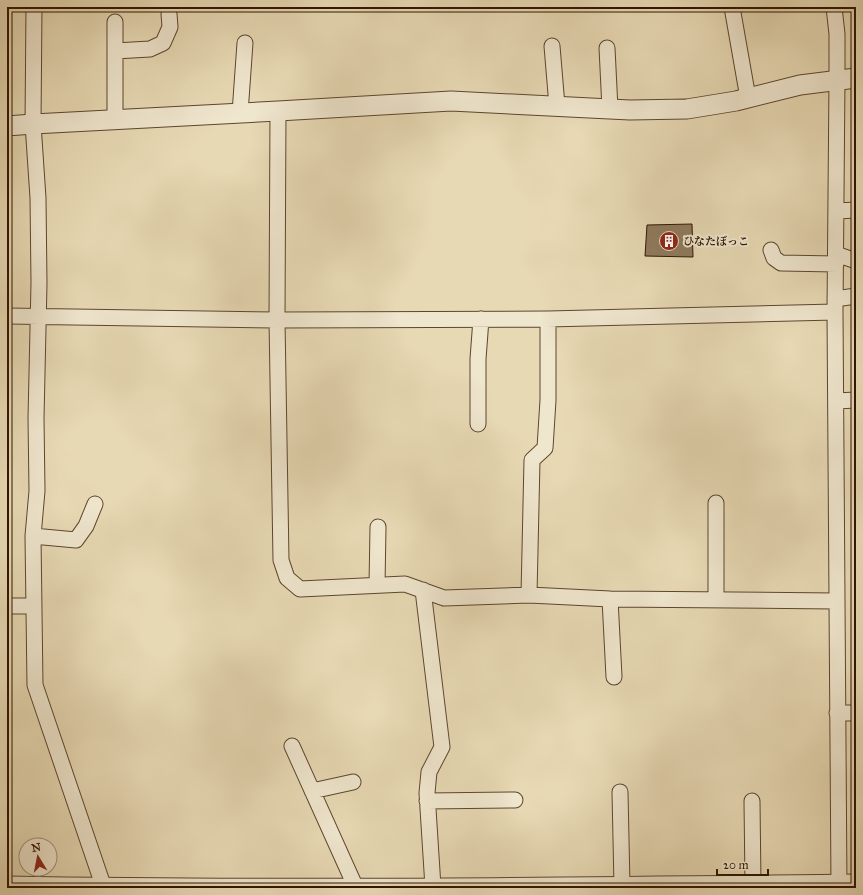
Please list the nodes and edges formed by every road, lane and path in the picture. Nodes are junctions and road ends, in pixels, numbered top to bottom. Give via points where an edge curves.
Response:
1 (34, 7) edge
2 (732, 7) edge
3 (834, 7) edge
4 (169, 14) dead end
5 (115, 22) dead end
6 (245, 43) dead end
7 (552, 46) dead end
8 (607, 48) dead end
9 (115, 51) junction
10 (856, 78) edge
11 (837, 80) junction
12 (748, 98) junction
13 (557, 106) junction
14 (610, 109) junction
15 (278, 111) junction
16 (240, 113) junction
17 (115, 120) junction
18 (33, 124) junction
19 (7, 126) edge
20 (856, 210) edge
21 (836, 211) junction
22 (771, 250) dead end
23 (836, 259) junction
24 (856, 261) edge
25 (856, 296) edge
26 (835, 306) junction
27 (7, 316) edge
28 (38, 316) junction
29 (481, 319) junction
30 (548, 319) junction
31 (277, 320) junction
32 (836, 400) junction
33 (856, 400) edge
34 (478, 424) dead end
35 (716, 503) dead end
36 (95, 504) dead end
37 (378, 527) dead end
38 (33, 536) junction
39 (377, 585) junction
40 (423, 590) junction
41 (529, 595) junction
42 (610, 599) junction
43 (716, 600) junction
44 (836, 601) junction
45 (7, 606) edge
46 (34, 606) junction
47 (614, 677) dead end
48 (837, 713) junction
49 (856, 713) edge
50 (292, 746) dead end
51 (352, 782) dead end
52 (312, 790) junction
53 (620, 792) dead end
54 (515, 800) dead end
55 (427, 801) junction
56 (752, 801) dead end
57 (753, 885) junction
58 (7, 886) edge
59 (622, 886) junction
60 (844, 886) edge
61 (433, 887) edge
62 (539, 887) edge
63 (104, 888) edge
64 (356, 888) edge

1 - 18 street
2 - 12 street
3 - 11 street
4 - 9 street via 170,26 163,42 150,49
5 - 9 street
6 - 16 street
7 - 13 street
8 - 14 street
9 - 17 street
10 - 11 street
11 - 12 street via 800,85
11 - 21 street
12 - 14 street via 687,109
13 - 14 street
13 - 15 street via 451,101
15 - 16 street
15 - 31 street
16 - 17 street
17 - 18 street
18 - 19 street
18 - 28 street via 38,198
20 - 21 street
21 - 23 street
22 - 23 street via 774,258 782,264
23 - 24 street
23 - 26 street
25 - 26 street
26 - 30 street
26 - 32 street
27 - 28 street
28 - 31 street
28 - 38 street
29 - 30 street
29 - 31 street
29 - 34 street
30 - 41 street via 545,448 532,460
31 - 39 street via 281,560 287,578 300,589
32 - 33 street
32 - 44 street
35 - 43 street
36 - 38 street via 86,526 76,540
37 - 39 street
38 - 46 street
39 - 40 street via 404,584
40 - 41 street via 444,598
40 - 55 street via 442,747 429,772
41 - 42 street
42 - 43 street
42 - 47 street
43 - 44 street
44 - 48 street
45 - 46 street
46 - 63 street via 35,685
48 - 49 street
48 - 60 street
50 - 52 street
51 - 52 street
52 - 64 street
53 - 59 street
54 - 55 street
55 - 61 street
56 - 57 street
57 - 59 street
57 - 60 street
58 - 63 street
59 - 62 street
61 - 62 street
61 - 64 street
63 - 64 street

